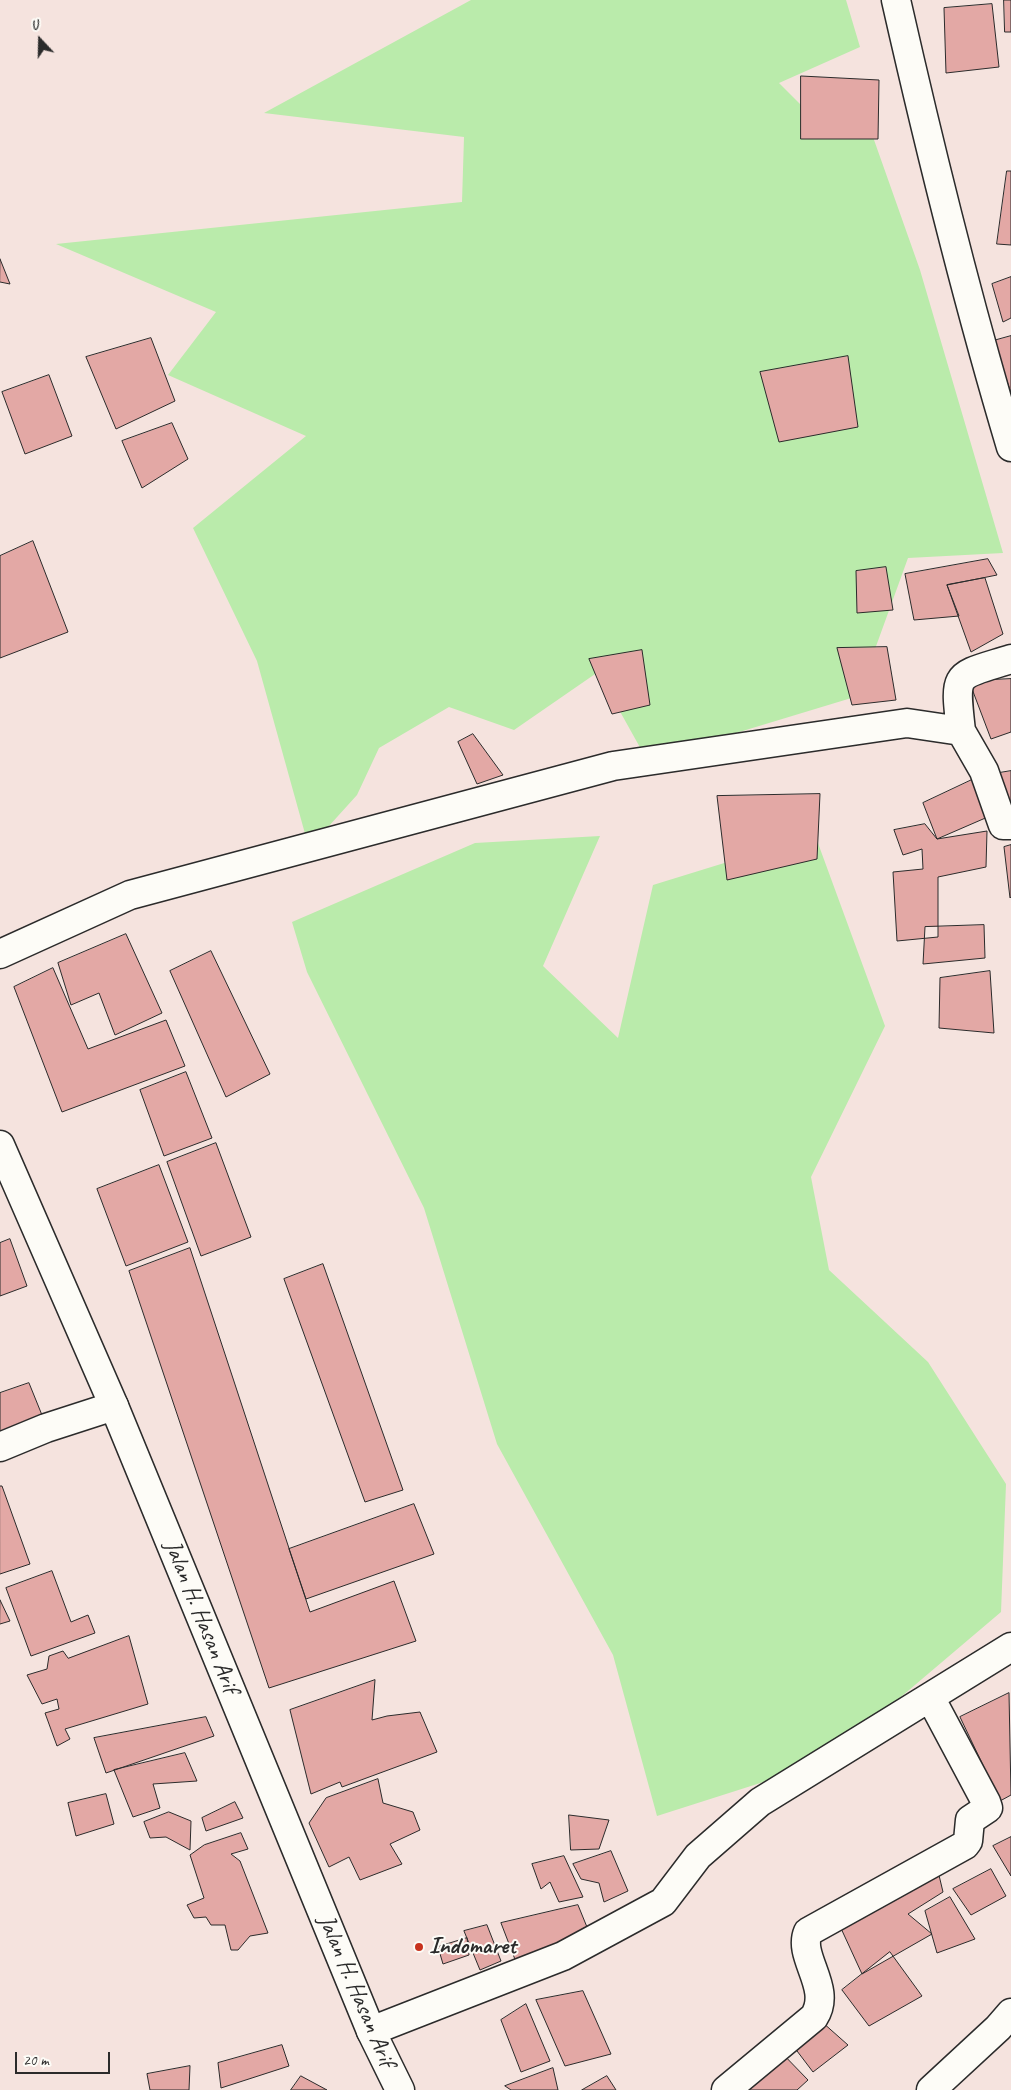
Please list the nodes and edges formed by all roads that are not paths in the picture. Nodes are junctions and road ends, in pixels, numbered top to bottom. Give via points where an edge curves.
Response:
1 (896, 0) edge
2 (1011, 448) edge
3 (1011, 659) edge
4 (961, 731) junction
5 (1011, 825) edge
6 (0, 954) edge
7 (0, 1145) edge
8 (114, 1406) junction
9 (0, 1447) edge
10 (1011, 1647) edge
11 (930, 1697) junction
12 (1011, 2013) edge
13 (371, 2031) junction
14 (400, 2090) edge
15 (726, 2090) edge
16 (931, 2090) edge

1 - 2 street via 985,361
3 - 4 street via 961,678 956,689
4 - 5 street via 984,771 1003,825
4 - 6 street via 907,723 620,764 130,896
7 - 8 street, Jalan H. Hasan Arif
8 - 9 street
8 - 13 street, Jalan H. Hasan Arif
10 - 11 street
11 - 13 street via 760,1802 698,1856 663,1902 563,1956
11 - 15 street via 988,1808 970,1820 966,1846 808,1932 806,1941 820,1993 818,2011
12 - 16 street
13 - 14 street, Jalan H. Hasan Arif

